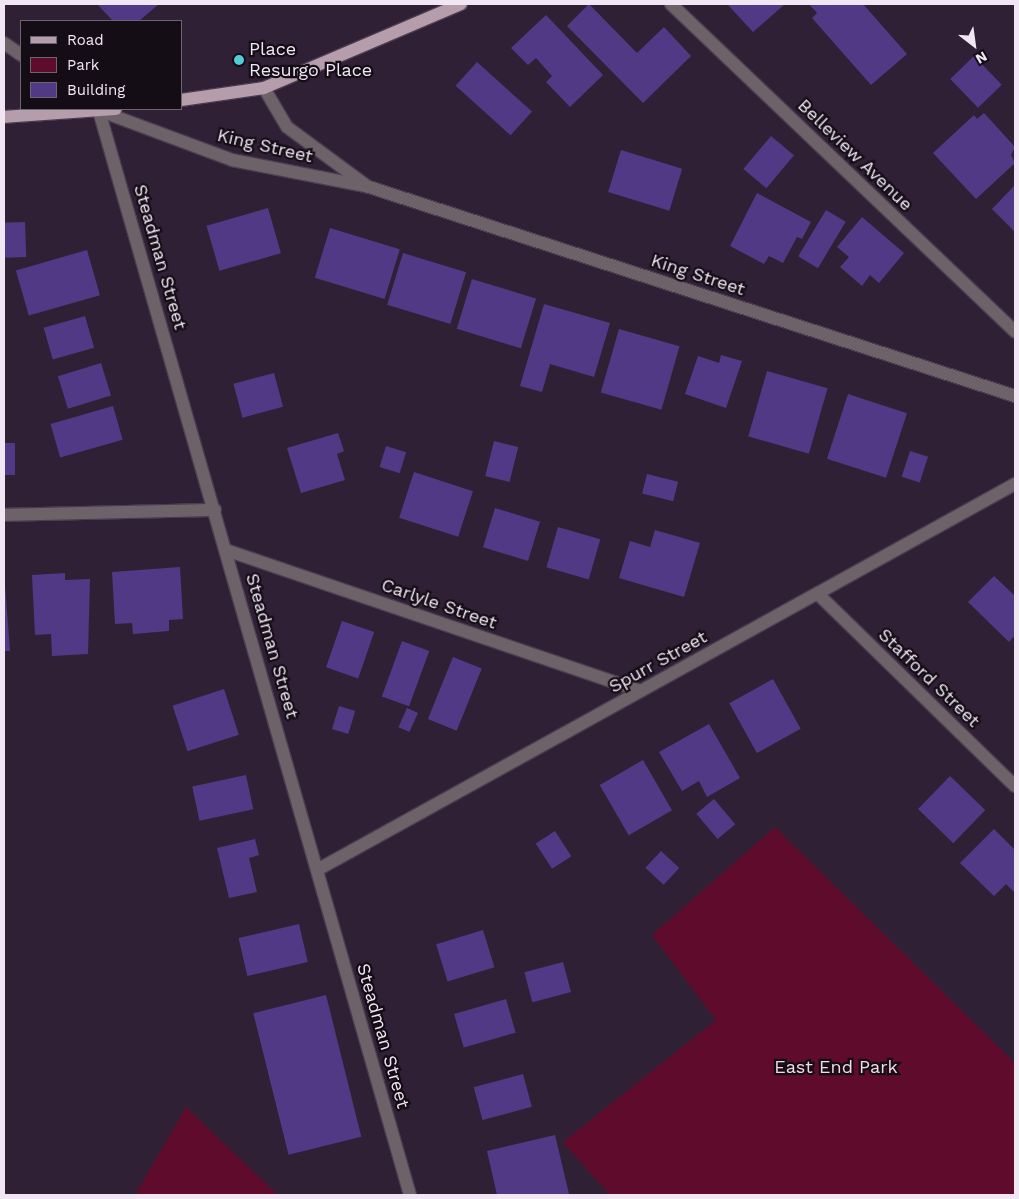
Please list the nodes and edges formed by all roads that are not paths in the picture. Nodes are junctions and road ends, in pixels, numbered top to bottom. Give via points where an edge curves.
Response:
1 (461, 4) edge
2 (671, 4) edge
3 (4, 43) edge
4 (20, 54) edge
5 (264, 88) junction
6 (182, 100) edge
7 (97, 110) edge
8 (4, 117) edge
9 (369, 187) junction
10 (1015, 332) edge
11 (1015, 396) edge
12 (1015, 484) edge
13 (214, 510) junction
14 (4, 515) edge
15 (226, 550) junction
16 (818, 594) junction
17 (640, 691) junction
18 (1015, 786) edge
19 (317, 870) junction
20 (410, 1195) edge

1 - 5 main road
2 - 10 street, Belleview Avenue
3 - 4 street
5 - 6 main road
5 - 9 street, King Street via 287,127
7 - 8 main road
7 - 9 street, King Street via 232,160
7 - 13 street, Steadman Street
9 - 11 street, King Street
12 - 16 street, Spurr Street
13 - 14 street
13 - 15 street, Steadman Street
15 - 17 street, Carlyle Street
15 - 19 street, Steadman Street
16 - 17 street, Spurr Street
16 - 18 street, Stafford Street
17 - 19 street, Spurr Street
19 - 20 street, Steadman Street

